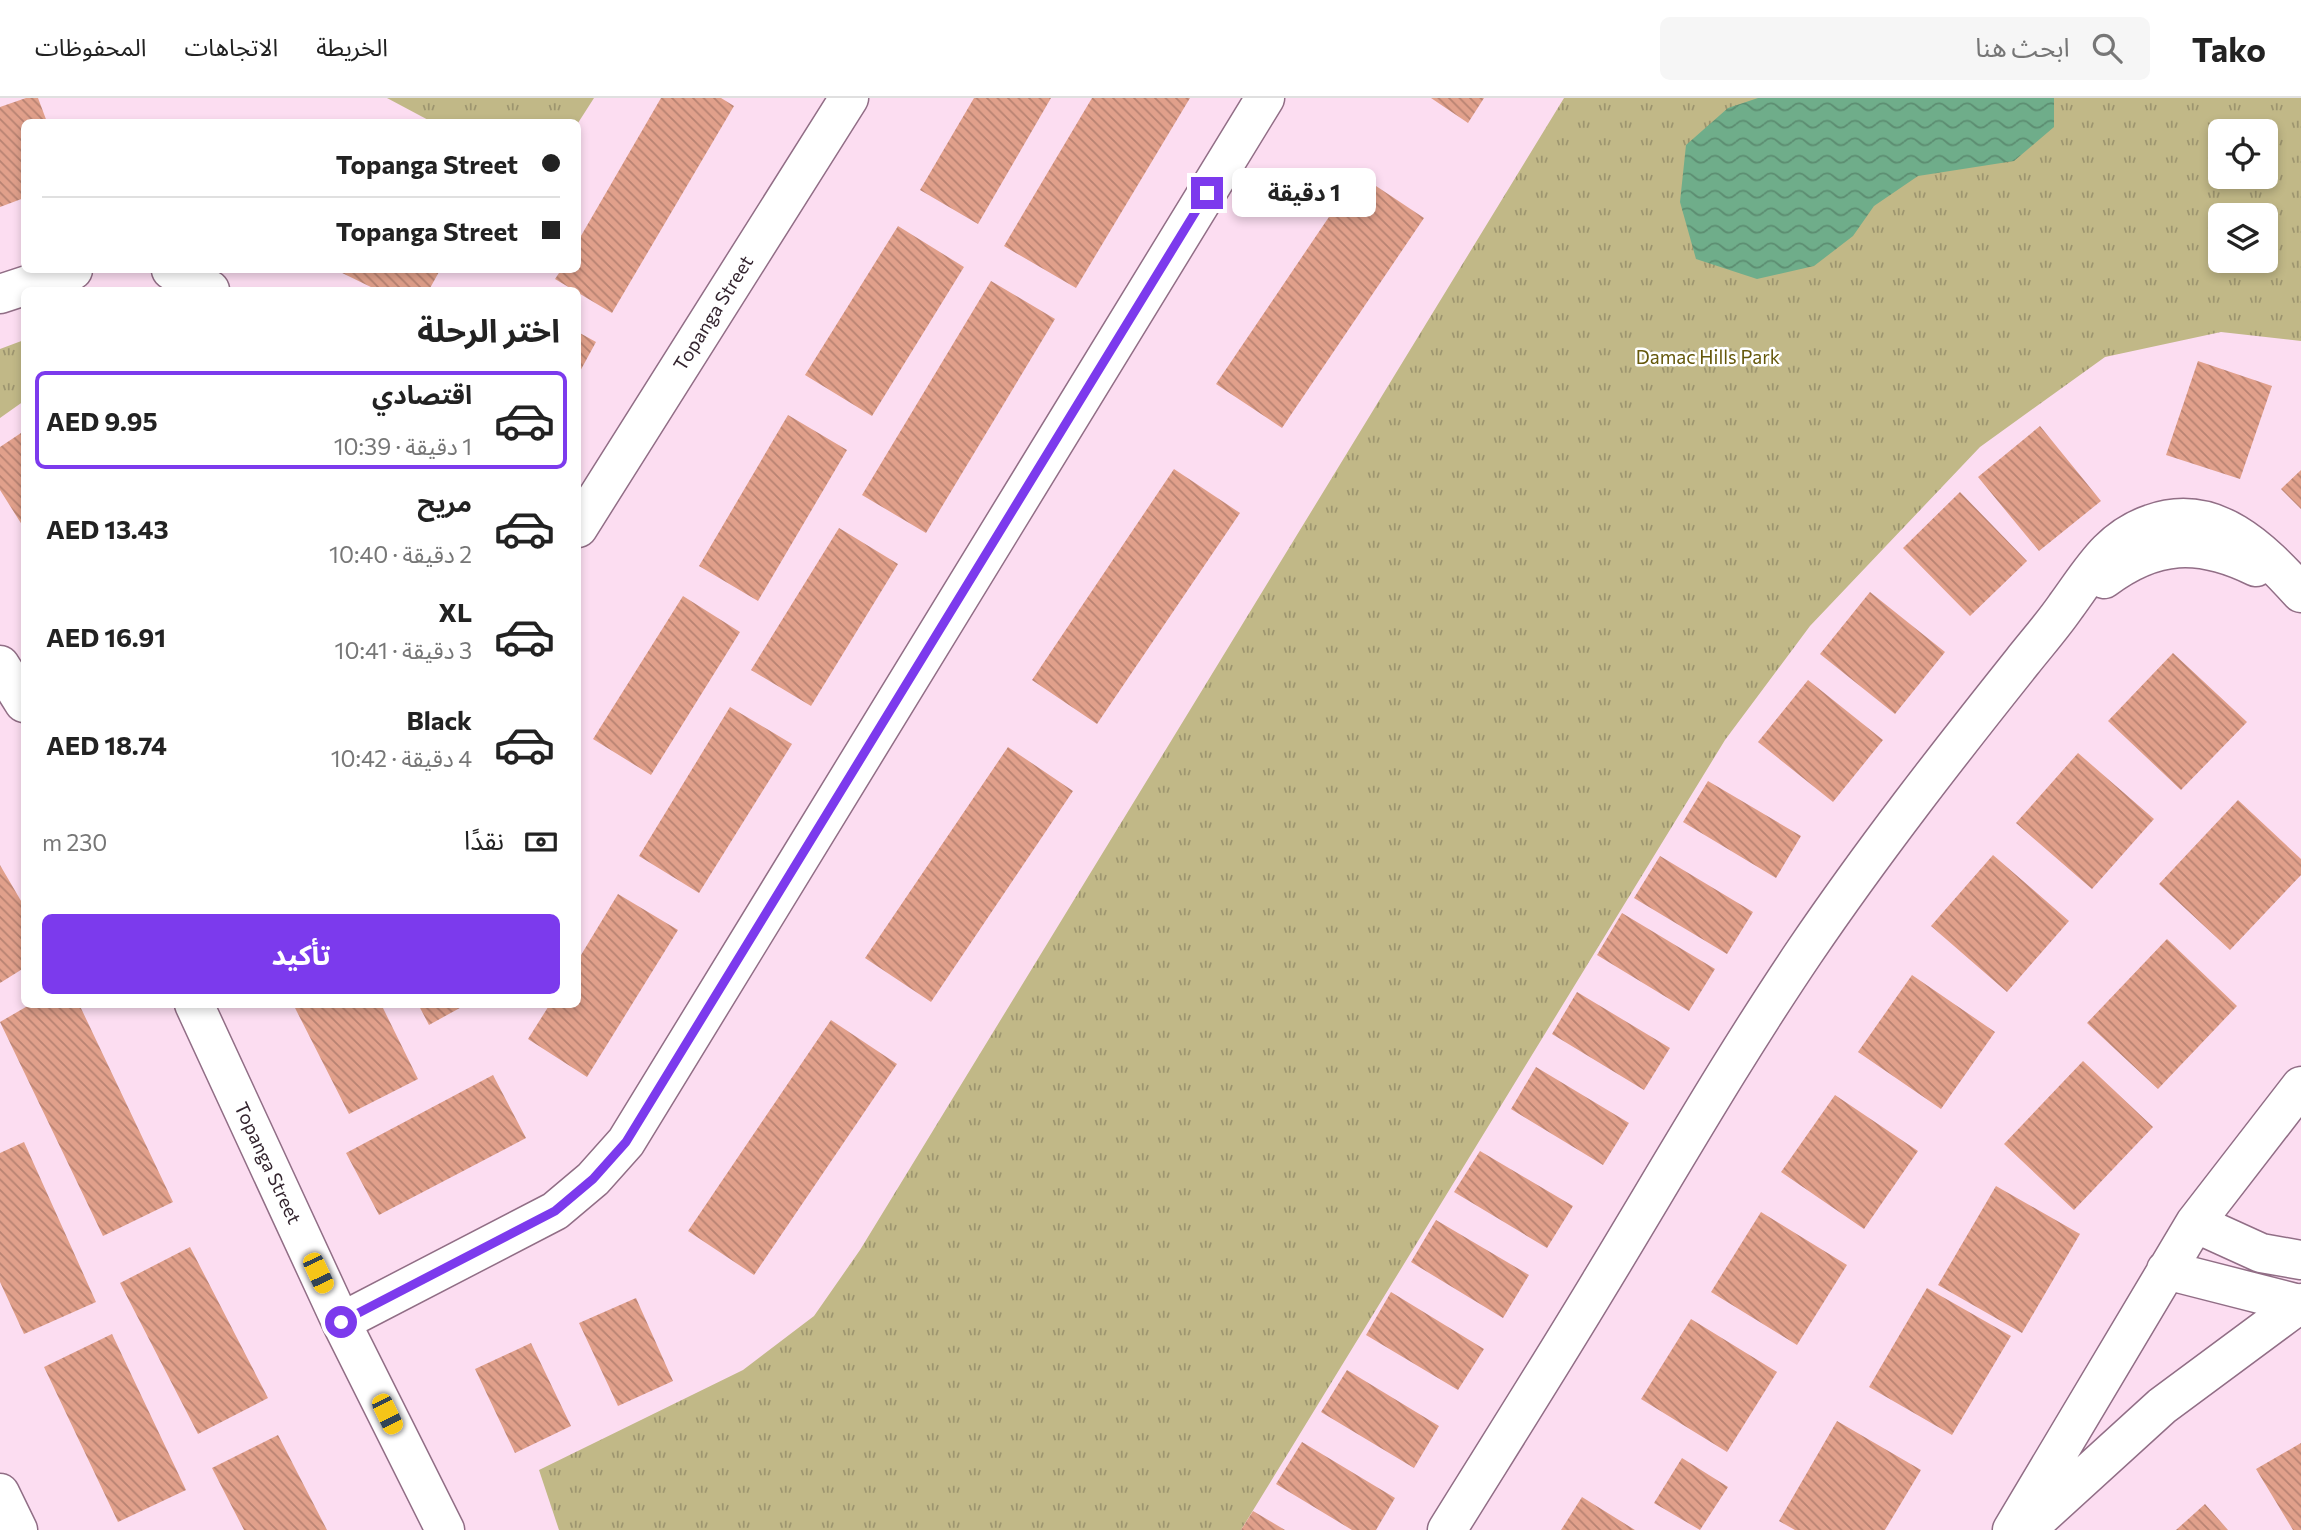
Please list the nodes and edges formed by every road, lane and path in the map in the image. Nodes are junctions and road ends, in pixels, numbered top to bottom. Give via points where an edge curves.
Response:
1 (849, 98) edge
2 (1265, 98) edge
3 (64, 273) edge
4 (177, 273) edge
5 (21, 287) edge
6 (21, 287) edge
7 (205, 287) edge
8 (0, 294) edge
9 (581, 523) edge
10 (2298, 590) edge
11 (0, 665) edge
12 (21, 698) edge
13 (196, 1008) edge
14 (2301, 1086) edge
15 (2195, 1223) junction
16 (2301, 1260) edge
17 (2166, 1270) junction
18 (2300, 1304) edge
19 (341, 1322) junction
20 (0, 1493) edge
21 (18, 1530) edge
22 (444, 1530) edge
23 (1447, 1530) edge
24 (2012, 1530) edge
25 (2025, 1530) edge

1 - 9 street, Topanga Street
2 - 19 street via 626,1142 593,1179 555,1211
3 - 6 street
4 - 7 street
5 - 8 street
10 - 23 street via 2242,535 2213,522 2183,518 2153,523 2125,536 2102,555 1919,792 1806,951 1699,1114
11 - 12 street
13 - 19 street, Topanga Street
14 - 15 street
15 - 16 street via 2261,1253
15 - 17 street
17 - 18 street
17 - 24 street
18 - 25 street via 2162,1406
19 - 22 street, Topanga Street
20 - 21 street

